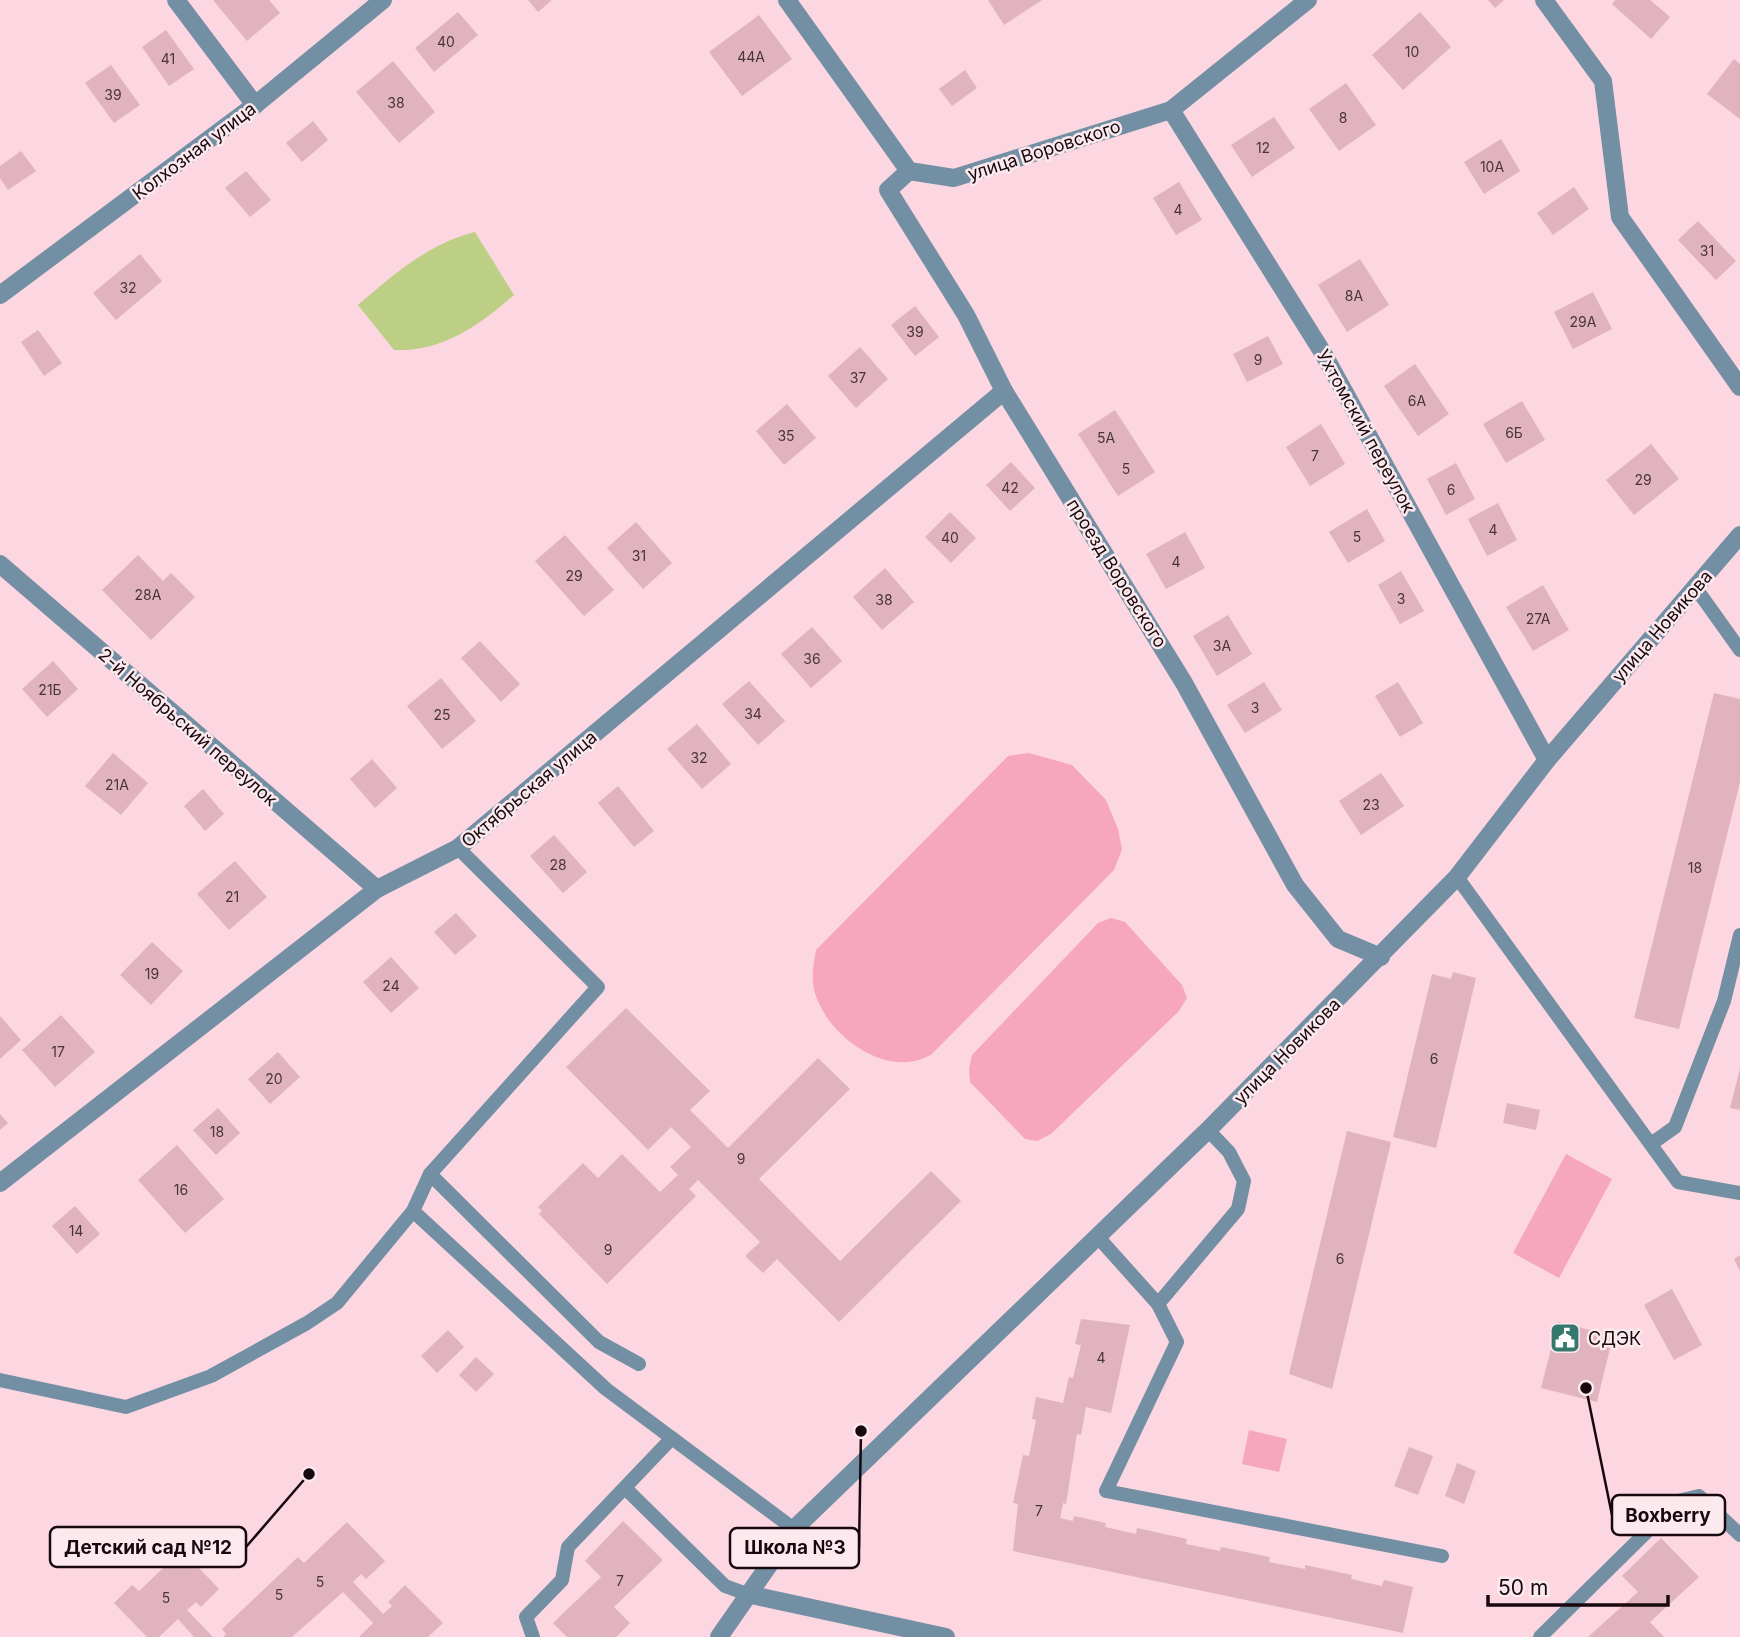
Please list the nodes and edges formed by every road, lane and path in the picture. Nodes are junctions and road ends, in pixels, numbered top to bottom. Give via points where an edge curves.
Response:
1 (176, 0) edge
2 (383, 0) edge
3 (787, 0) edge
4 (1308, 0) edge
5 (1544, 0) edge
6 (255, 106) junction
7 (1171, 110) junction
8 (909, 171) junction
9 (0, 295) edge
10 (1740, 387) edge
11 (1004, 391) junction
12 (1740, 535) edge
13 (0, 564) edge
14 (1695, 587) junction
15 (1740, 650) edge
16 (1547, 760) junction
17 (458, 848) junction
18 (1457, 877) junction
19 (376, 889) junction
20 (1740, 935) edge
21 (1381, 957) junction
22 (1208, 1130) junction
23 (1651, 1144) junction
24 (430, 1174) junction
25 (0, 1183) edge
26 (1740, 1193) edge
27 (412, 1211) junction
28 (1097, 1236) junction
29 (1158, 1304) junction
30 (639, 1364) dead end
31 (0, 1380) edge
32 (672, 1438) junction
33 (625, 1488) junction
34 (794, 1529) junction
35 (1740, 1535) edge
36 (1442, 1556) dead end
37 (747, 1594) junction
38 (533, 1637) edge
39 (719, 1637) edge
40 (946, 1637) edge
41 (1540, 1637) edge

1 - 6 street
2 - 6 street, Колхозная улица
3 - 8 street
4 - 7 street, улица Воровского
5 - 10 street via 1602,80 1620,217
6 - 9 street, Колхозная улица
7 - 8 street, улица Воровского via 954,178
7 - 16 street, Ухтомский переулок via 1323,353
8 - 11 street, проезд Воровского via 888,190 966,316
11 - 17 street, Октябрьская улица
11 - 21 street, проезд Воровского via 1184,683 1295,885 1338,939
12 - 14 street, улица Новикова
13 - 19 street, 2-й Ноябрьский переулок
14 - 15 lane
14 - 16 street, улица Новикова
16 - 18 street, улица Новикова
17 - 19 street, Октябрьская улица
17 - 24 lane via 598,987
18 - 21 street, улица Новикова
18 - 23 lane
19 - 25 street, Октябрьская улица
20 - 23 lane via 1724,1001 1675,1127
21 - 22 street, улица Новикова
22 - 28 street, улица Новикова
22 - 29 lane via 1229,1152 1244,1181 1238,1209
23 - 26 lane via 1678,1182
24 - 27 lane
24 - 30 lane via 598,1342
27 - 31 lane via 337,1303 211,1376 127,1407
27 - 32 lane via 606,1389
28 - 29 lane
28 - 34 street, улица Новикова
29 - 36 lane via 1178,1342 1106,1491
32 - 33 lane
32 - 34 lane
33 - 37 lane via 725,1586
33 - 38 lane via 568,1547 562,1580 526,1617
34 - 37 street, улица Новикова
35 - 41 lane via 1699,1496 1678,1501
37 - 39 street, улица Новикова
37 - 40 street

